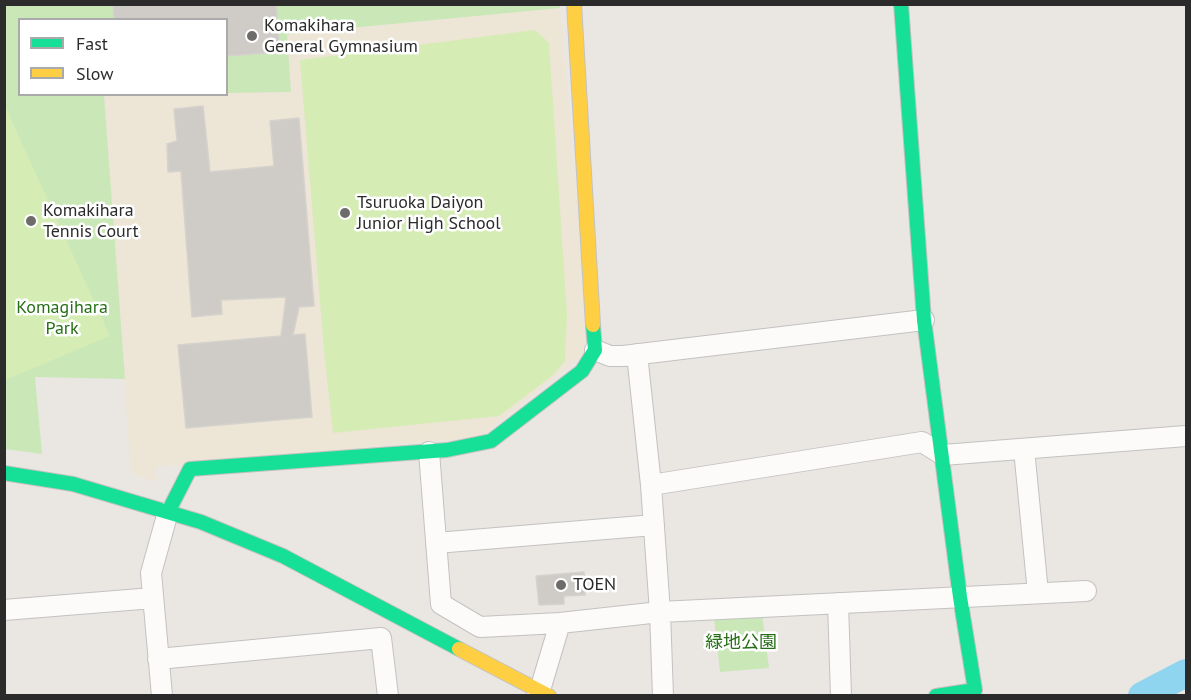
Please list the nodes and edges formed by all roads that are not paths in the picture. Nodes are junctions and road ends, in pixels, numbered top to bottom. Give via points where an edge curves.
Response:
1 (574, 4) edge
2 (901, 4) edge
3 (924, 320) junction
4 (595, 350) junction
5 (637, 354) junction
6 (1186, 436) edge
7 (1024, 449) junction
8 (429, 452) junction
9 (943, 455) junction
10 (4, 473) edge
11 (651, 485) junction
12 (168, 512) junction
13 (654, 525) junction
14 (436, 543) junction
15 (1086, 591) dead end
16 (1038, 593) junction
17 (960, 597) junction
18 (153, 598) junction
19 (838, 603) junction
20 (4, 610) edge
21 (660, 612) junction
22 (560, 623) junction
23 (158, 659) junction
24 (542, 694) edge
25 (162, 696) edge
26 (388, 696) edge
27 (663, 696) edge
28 (841, 696) edge
29 (936, 696) edge

1 - 4 street
2 - 3 street
3 - 5 street
3 - 9 street
4 - 5 street via 610,356
4 - 8 street via 582,371 491,441
5 - 11 street
6 - 7 street
7 - 9 street
7 - 16 street
8 - 12 street via 190,469
8 - 14 street
9 - 11 street via 922,442
9 - 17 street
10 - 12 street via 73,484
11 - 13 street
12 - 18 street via 151,573
12 - 24 street via 283,556
13 - 14 street
13 - 21 street
14 - 22 street via 441,604 480,627
15 - 16 street
16 - 17 street
17 - 19 street
17 - 29 street via 975,690
18 - 20 street
18 - 23 street
19 - 21 street
19 - 28 street
21 - 22 street
21 - 27 street
22 - 24 street
23 - 25 street
23 - 26 street via 381,639

